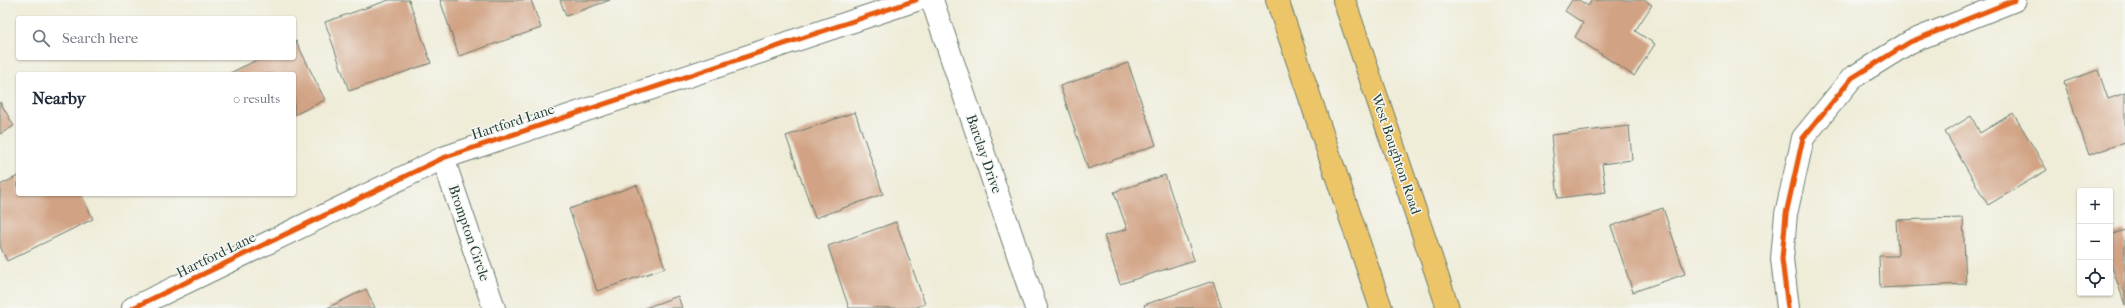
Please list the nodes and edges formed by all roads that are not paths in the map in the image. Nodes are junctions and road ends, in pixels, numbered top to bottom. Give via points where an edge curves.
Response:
1 (916, 0) edge
2 (932, 0) edge
3 (1277, 0) edge
4 (1344, 0) edge
5 (2015, 0) edge
6 (443, 158) junction
7 (133, 308) edge
8 (494, 308) edge
9 (1036, 308) edge
10 (1381, 308) edge
11 (1448, 308) edge
12 (1788, 308) edge

1 - 6 street, Hartford Lane
2 - 9 street, Barclay Drive
3 - 10 main road
4 - 11 main road, West Boughton Road
5 - 12 street via 1910,42 1852,78 1803,138 1786,214 1782,259
6 - 7 street, Hartford Lane
6 - 8 street, Brompton Circle

